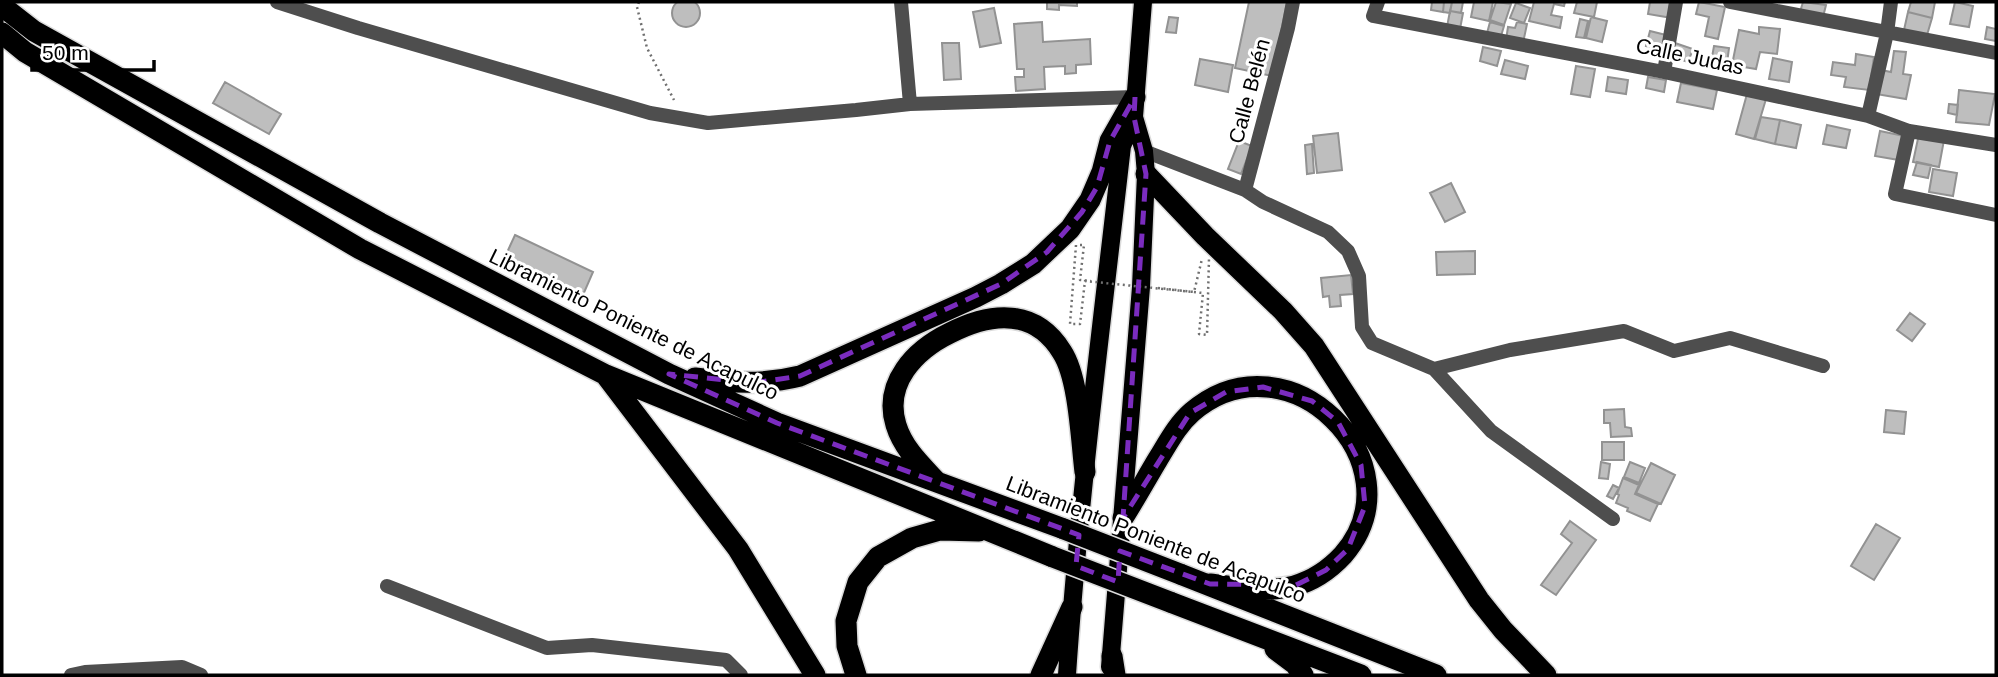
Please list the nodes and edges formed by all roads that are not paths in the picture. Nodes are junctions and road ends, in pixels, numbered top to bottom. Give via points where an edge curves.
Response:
1 (277, 2) edge
2 (901, 2) edge
3 (1143, 2) edge
4 (1293, 2) edge
5 (1676, 2) edge
6 (1730, 2) edge
7 (1891, 2) edge
8 (2, 6) edge
9 (1376, 9) edge
10 (2, 33) edge
11 (1887, 33) junction
12 (1996, 54) edge
13 (1664, 72) junction
14 (910, 104) junction
15 (1134, 107) junction
16 (1868, 116) junction
17 (1909, 131) junction
18 (1996, 145) edge
19 (1144, 151) junction
20 (1146, 174) junction
21 (1245, 191) junction
22 (1996, 215) edge
23 (1823, 366) dead end
24 (1434, 369) junction
25 (669, 374) junction
26 (606, 375) junction
27 (1085, 472) junction
28 (940, 485) junction
29 (1123, 519) junction
30 (1613, 519) dead end
31 (993, 532) junction
32 (1210, 584) junction
33 (387, 586) dead end
34 (1072, 607) junction
35 (1250, 632) junction
36 (1112, 669) edge
37 (71, 675) edge
38 (201, 675) edge
39 (741, 675) edge
40 (815, 675) edge
41 (856, 675) edge
42 (1041, 675) edge
43 (1067, 675) edge
44 (1303, 675) edge
45 (1362, 675) edge
46 (1436, 675) edge
47 (1546, 675) edge

1 - 14 street via 683,119 708,123
2 - 14 street
3 - 15 main road
4 - 21 street, Calle Belén
5 - 13 street
6 - 11 street
7 - 11 street
8 - 25 highway, Libramiento Poniente de Acapulco via 34,31 380,223
9 - 13 street, Calle Judas
10 - 26 highway via 25,52 360,249
11 - 12 street
11 - 16 street
13 - 16 street, Calle Judas
14 - 15 street
15 - 19 main road
15 - 25 highway via 1110,141 1097,187 1070,229 1001,285 792,378 752,383
15 - 27 main road via 1122,146
16 - 17 street, Calle Judas
17 - 18 street, Calle Judas
17 - 22 street via 1895,194
19 - 20 main road
19 - 21 street
20 - 29 main road
20 - 47 highway via 1314,346 1479,600
21 - 24 street via 1328,232 1348,251 1359,276 1362,327 1372,343
23 - 24 street via 1730,338 1674,351 1624,331 1510,350
24 - 30 street via 1491,431
25 - 28 highway, Libramiento Poniente de Acapulco via 777,423
26 - 31 highway
26 - 40 highway via 738,549
27 - 28 highway via 1073,380 1063,353 1036,325 993,317 963,326 929,345 910,362 897,383 893,410 898,433
27 - 34 main road
28 - 32 highway, Libramiento Poniente de Acapulco, bridge
29 - 32 highway via 1177,428 1207,401 1245,388 1278,388 1326,411 1349,437 1364,476 1361,523 1348,549 1326,570 1297,585 1266,589
29 - 36 main road
31 - 35 highway, bridge
31 - 41 highway via 940,530 912,538 878,557 858,582 846,621 847,646
32 - 46 highway, Libramiento Poniente de Acapulco
33 - 39 street via 547,648 592,645 726,660
34 - 42 highway
34 - 43 main road
35 - 44 highway via 1295,664
35 - 45 highway
37 - 38 street via 182,667

